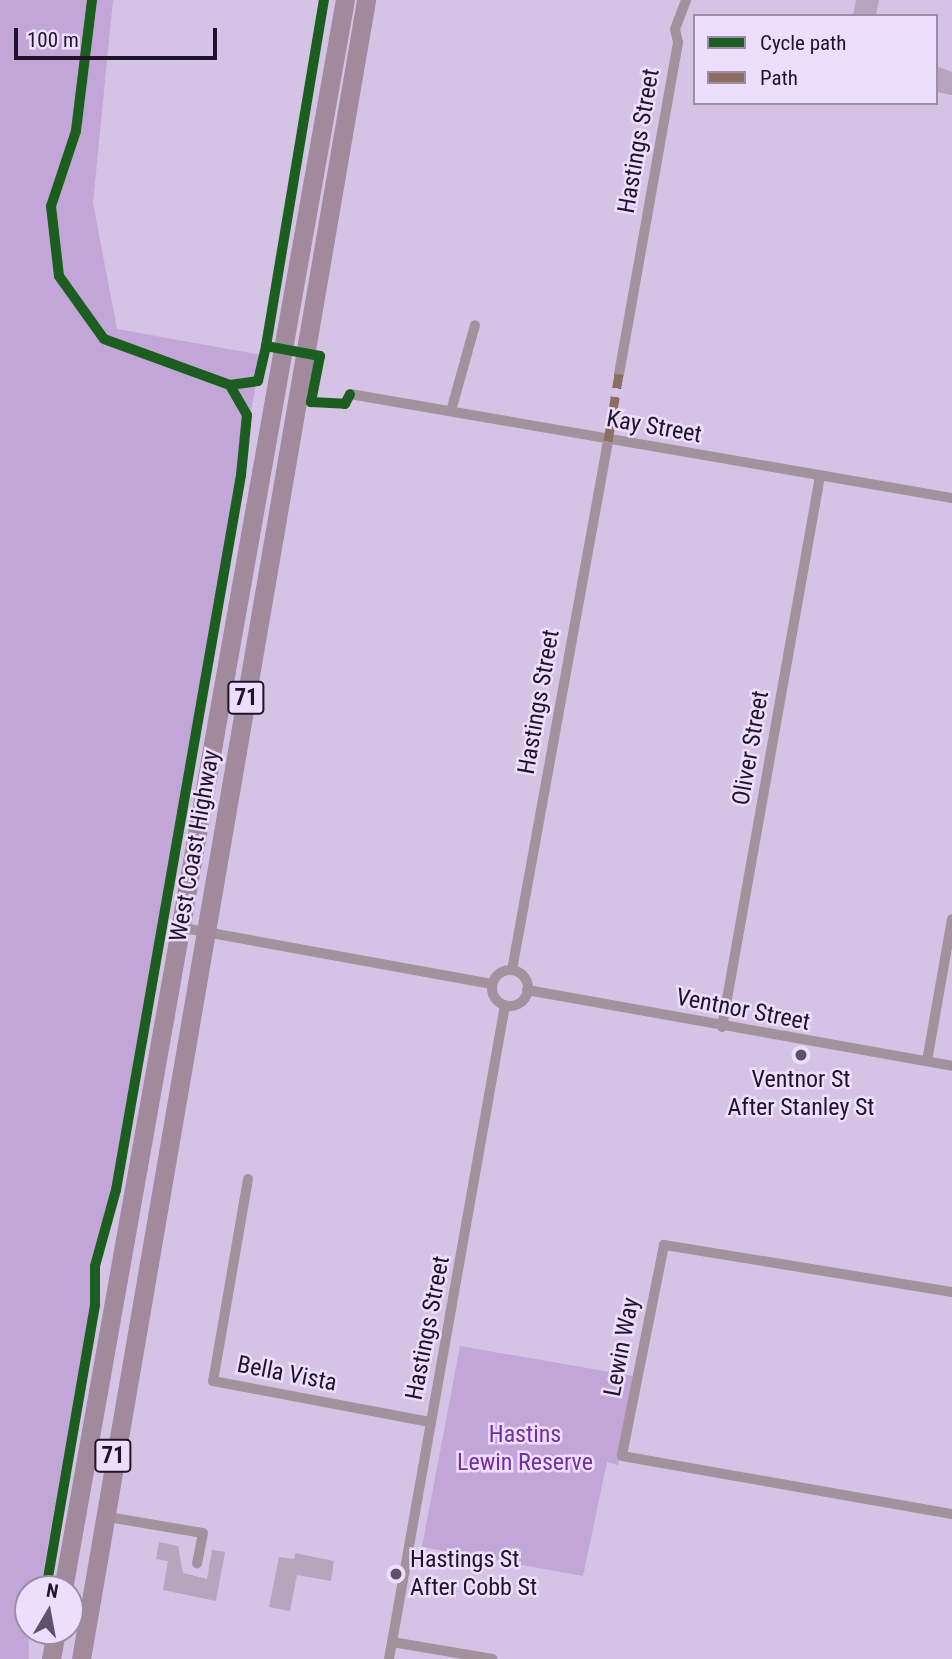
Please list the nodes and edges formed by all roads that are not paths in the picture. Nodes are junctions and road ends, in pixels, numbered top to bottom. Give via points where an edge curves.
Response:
1 (345, 0) edge
2 (366, 0) edge
3 (686, 0) edge
4 (475, 325) dead end
5 (619, 374) dead end
6 (350, 394) dead end
7 (451, 411) junction
8 (608, 441) junction
9 (260, 458) junction
10 (286, 464) junction
11 (820, 476) junction
12 (952, 498) edge
13 (952, 919) edge
14 (178, 927) junction
15 (206, 932) junction
16 (512, 970) junction
17 (492, 984) junction
18 (527, 990) junction
19 (505, 1005) junction
20 (722, 1027) junction
21 (927, 1061) junction
22 (952, 1066) edge
23 (248, 1180) dead end
24 (148, 1254) junction
25 (117, 1277) junction
26 (952, 1292) edge
27 (431, 1422) junction
28 (952, 1514) edge
29 (102, 1516) junction
30 (197, 1563) dead end
31 (65, 1575) edge
32 (392, 1642) junction
33 (80, 1659) edge
34 (389, 1659) edge
35 (493, 1659) edge

1 - 9 highway, West Coast Highway / 71
2 - 10 highway, West Coast Highway / 71
3 - 5 street, Hastings Street via 675,29 678,42
4 - 7 street
6 - 7 street, Kay Street
7 - 8 street, Kay Street
8 - 11 street, Kay Street
8 - 16 street, Hastings Street
9 - 10 highway
9 - 14 highway, West Coast Highway / 71
10 - 15 highway, West Coast Highway / 71
11 - 12 street, Kay Street
11 - 20 street, Oliver Street
13 - 21 street
14 - 15 street
14 - 25 highway, West Coast Highway / 71
15 - 17 street
15 - 24 highway, West Coast Highway / 71
16 - 17 street
16 - 18 street via 523,976
17 - 19 street via 494,996
18 - 19 street via 518,1004
18 - 20 street, Ventnor Street
19 - 27 street, Hastings Street
20 - 21 street, Ventnor Street
21 - 22 street, Ventnor Street
23 - 27 street, Bella Vista via 213,1381
24 - 25 highway via 132,1279
24 - 29 highway, West Coast Highway / 71
25 - 31 highway, West Coast Highway / 71
26 - 28 street, Lewin Way via 664,1245 622,1456
27 - 32 street, Hastings Street
29 - 30 street via 203,1533
29 - 33 highway, West Coast Highway / 71
32 - 34 street, Hastings Street
32 - 35 street

